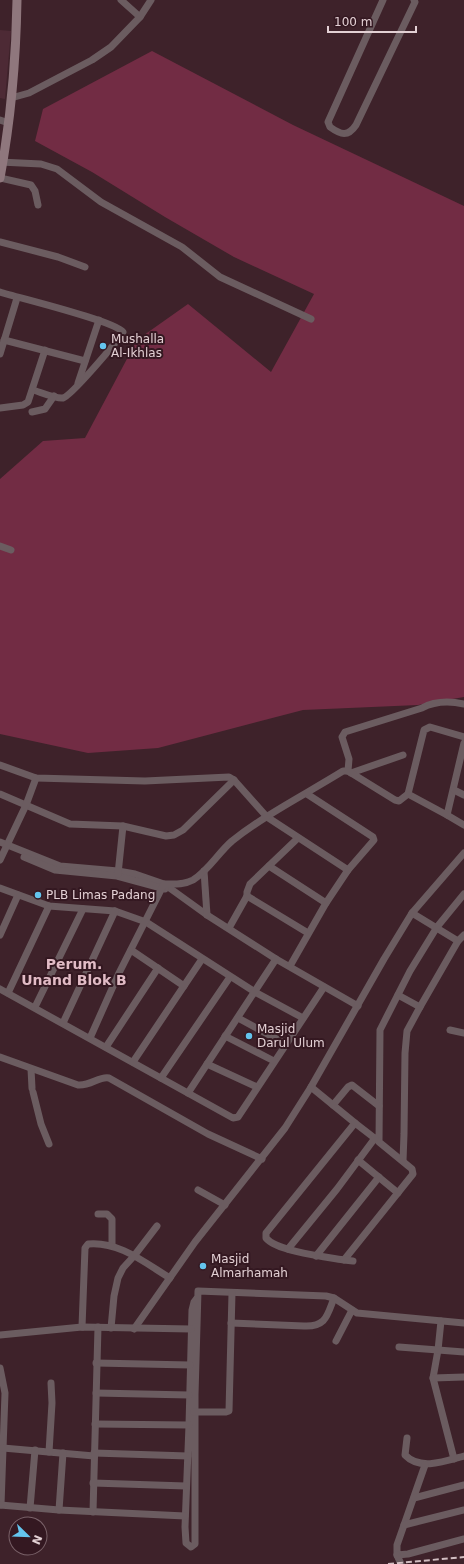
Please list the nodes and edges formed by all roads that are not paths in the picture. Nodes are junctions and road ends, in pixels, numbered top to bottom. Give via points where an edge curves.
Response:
1 (17, 0) edge
2 (121, 0) edge
3 (152, 0) edge
4 (384, 0) edge
5 (414, 0) edge
6 (140, 17) junction
7 (11, 98) junction
8 (4, 122) edge
9 (1, 162) edge
10 (0, 178) edge
11 (38, 206) dead end
12 (0, 242) edge
13 (85, 267) dead end
14 (0, 292) edge
15 (17, 298) junction
16 (311, 319) dead end
17 (99, 320) junction
18 (4, 340) junction
19 (45, 350) junction
20 (0, 354) edge
21 (85, 361) junction
22 (76, 387) junction
23 (33, 390) junction
24 (54, 396) junction
25 (0, 408) edge
26 (32, 412) dead end
27 (0, 546) edge
28 (11, 550) dead end
29 (464, 704) edge
30 (464, 737) edge
31 (464, 743) edge
32 (403, 755) dead end
33 (0, 765) edge
34 (350, 772) junction
35 (36, 778) junction
36 (234, 780) junction
37 (454, 790) junction
38 (0, 794) edge
39 (307, 794) junction
40 (408, 794) junction
41 (464, 795) edge
42 (26, 805) junction
43 (447, 815) junction
44 (267, 817) junction
45 (464, 825) edge
46 (123, 826) junction
47 (298, 838) junction
48 (3, 846) edge
49 (464, 853) edge
50 (0, 860) edge
51 (269, 866) junction
52 (348, 870) junction
53 (204, 871) junction
54 (118, 874) junction
55 (162, 886) junction
56 (0, 888) edge
57 (464, 894) edge
58 (18, 895) junction
59 (247, 896) junction
60 (326, 903) junction
61 (49, 906) junction
62 (83, 909) junction
63 (115, 911) junction
64 (412, 913) junction
65 (207, 915) junction
66 (146, 922) junction
67 (436, 927) junction
68 (229, 928) junction
69 (308, 932) junction
70 (0, 935) edge
71 (464, 935) edge
72 (458, 941) junction
73 (131, 950) junction
74 (202, 959) junction
75 (276, 959) junction
76 (290, 966) junction
77 (158, 968) junction
78 (230, 977) junction
79 (184, 986) junction
80 (324, 987) junction
81 (0, 989) edge
82 (255, 992) junction
83 (8, 993) junction
84 (398, 995) junction
85 (358, 1006) junction
86 (35, 1007) junction
87 (420, 1007) junction
88 (238, 1018) junction
89 (303, 1018) junction
90 (63, 1023) junction
91 (450, 1030) dead end
92 (464, 1033) edge
93 (225, 1036) junction
94 (90, 1038) junction
95 (286, 1044) junction
96 (106, 1047) junction
97 (0, 1058) edge
98 (274, 1061) junction
99 (133, 1062) junction
100 (207, 1064) junction
101 (31, 1068) junction
102 (161, 1078) junction
103 (257, 1087) junction
104 (311, 1087) junction
105 (188, 1093) junction
106 (333, 1105) junction
107 (379, 1106) junction
108 (355, 1123) junction
109 (377, 1140) junction
110 (49, 1144) dead end
111 (262, 1159) junction
112 (358, 1160) junction
113 (403, 1161) junction
114 (379, 1177) junction
115 (198, 1190) dead end
116 (398, 1193) junction
117 (225, 1205) junction
118 (98, 1214) dead end
119 (158, 1226) dead end
120 (112, 1245) junction
121 (288, 1249) junction
122 (134, 1256) junction
123 (316, 1256) junction
124 (344, 1260) junction
125 (353, 1262) dead end
126 (170, 1278) junction
127 (199, 1283) dead end
128 (232, 1293) junction
129 (198, 1295) junction
130 (334, 1298) junction
131 (352, 1310) junction
132 (441, 1322) junction
133 (231, 1323) junction
134 (464, 1323) edge
135 (82, 1327) junction
136 (98, 1327) junction
137 (111, 1328) junction
138 (134, 1329) junction
139 (191, 1329) junction
140 (0, 1335) edge
141 (336, 1341) dead end
142 (399, 1347) dead end
143 (438, 1350) junction
144 (464, 1352) edge
145 (96, 1363) junction
146 (190, 1365) junction
147 (0, 1368) edge
148 (433, 1378) junction
149 (463, 1379) edge
150 (51, 1383) dead end
151 (96, 1393) junction
152 (189, 1395) junction
153 (194, 1412) junction
154 (95, 1424) junction
155 (189, 1425) junction
156 (407, 1438) dead end
157 (3, 1448) junction
158 (35, 1450) junction
159 (49, 1452) junction
160 (63, 1453) junction
161 (94, 1454) junction
162 (188, 1456) junction
163 (464, 1456) edge
164 (454, 1459) junction
165 (425, 1465) junction
166 (93, 1483) junction
167 (464, 1485) edge
168 (186, 1486) junction
169 (414, 1498) junction
170 (1, 1505) edge
171 (30, 1508) junction
172 (59, 1510) junction
173 (464, 1510) edge
174 (92, 1512) junction
175 (185, 1516) junction
176 (404, 1525) junction
177 (464, 1539) edge
178 (397, 1555) junction
179 (402, 1564) edge

1 - 7 street via 17,38
2 - 6 street
3 - 6 street
4 - 5 street via 328,122 332,129 342,133 352,132 356,125
6 - 7 street via 112,47 92,60 30,93
7 - 8 street
8 - 9 street
9 - 10 street
9 - 16 street via 41,164 57,169 101,202 182,247 220,277
10 - 11 street via 31,185
12 - 13 street
14 - 15 street
15 - 17 street
15 - 18 street
17 - 21 street
17 - 22 street via 120,328 122,333
18 - 19 street
18 - 20 street
19 - 21 street
19 - 23 street
21 - 22 street
22 - 24 street via 63,398
23 - 24 street
23 - 25 street via 26,404
24 - 26 street via 45,409
27 - 28 street
29 - 34 street via 429,704 345,732 342,737
30 - 40 street via 430,727 424,730
31 - 37 street
32 - 34 street
33 - 35 street
34 - 39 street via 343,772
34 - 40 street via 395,800 399,801
35 - 36 street via 145,781 227,777
35 - 42 street
36 - 44 street
36 - 46 street via 174,836
37 - 41 street
37 - 43 street
38 - 42 street
39 - 44 street
39 - 52 street via 374,839
40 - 43 street
42 - 46 street via 70,824
42 - 48 street
43 - 45 street
44 - 47 street
44 - 53 street via 231,842
46 - 54 street
47 - 51 street
47 - 52 street
48 - 50 street
48 - 54 street via 55,870
49 - 64 street
51 - 59 street via 250,884
51 - 60 street
52 - 60 street
53 - 55 street via 192,880
53 - 65 street
54 - 55 street via 135,874
55 - 65 street
55 - 66 street
56 - 58 street
57 - 67 street
58 - 61 street
58 - 70 street
59 - 68 street
59 - 69 street
60 - 69 street
61 - 62 street
61 - 83 street
62 - 63 street
62 - 86 street
63 - 66 street
63 - 90 street
64 - 67 street
64 - 85 street
65 - 68 street
66 - 73 street
66 - 74 street
67 - 72 street
67 - 84 street
68 - 75 street
69 - 76 street
71 - 72 street
72 - 87 street
73 - 77 street
73 - 94 street
74 - 78 street
74 - 79 street
75 - 76 street
75 - 82 street
76 - 80 street
77 - 79 street
77 - 96 street
78 - 82 street
78 - 102 street
79 - 99 street
80 - 85 street
80 - 89 street
81 - 83 street
82 - 88 street
82 - 89 street
83 - 86 street
84 - 87 street
84 - 107 street via 380,1030
85 - 104 street
86 - 90 street
87 - 113 street via 407,1032
88 - 93 street
88 - 95 street
89 - 95 street
90 - 94 street
91 - 92 street
93 - 98 street
93 - 100 street
94 - 96 street
95 - 98 street
96 - 99 street
97 - 101 street
98 - 103 street
99 - 102 street
100 - 103 street
100 - 105 street
101 - 110 street via 32,1090
101 - 111 street via 78,1085 90,1084 106,1077 208,1134
102 - 105 street
103 - 105 street via 238,1117 233,1118
104 - 106 street
104 - 111 street
106 - 107 street via 352,1085
106 - 108 street
107 - 109 street
108 - 109 street
108 - 121 street via 266,1233 269,1242
109 - 112 street
109 - 113 street
111 - 117 street
112 - 114 street
112 - 121 street
113 - 116 street via 412,1169 412,1174
114 - 116 street
114 - 123 street
115 - 117 street
116 - 124 street
117 - 126 street
118 - 120 street via 106,1214 112,1219
119 - 122 street
120 - 122 street
120 - 135 street via 88,1244 85,1248
121 - 123 street
122 - 126 street
122 - 137 street via 118,1278
123 - 124 street
124 - 125 street
126 - 138 street
127 - 129 street
128 - 129 street
128 - 130 street
128 - 133 street
129 - 139 street via 192,1306
129 - 153 street
130 - 131 street
130 - 133 street via 326,1319 316,1326
131 - 132 street via 365,1314
131 - 141 street
132 - 134 street
132 - 143 street
133 - 153 street via 229,1411
135 - 136 street
135 - 140 street
136 - 137 street
136 - 145 street
137 - 138 street
138 - 139 street
139 - 146 street
142 - 143 street
143 - 144 street
143 - 148 street
145 - 146 street
145 - 151 street
146 - 152 street
147 - 157 street via 5,1393
148 - 149 street
148 - 164 street
150 - 159 street
151 - 152 street
151 - 154 street
152 - 155 street
153 - 175 street via 195,1544 191,1547 186,1543
154 - 155 street
154 - 161 street
155 - 162 street
156 - 165 street via 405,1455
157 - 158 street
157 - 170 street
158 - 159 street
158 - 171 street
159 - 160 street
160 - 161 street
160 - 172 street
161 - 162 street
161 - 166 street
162 - 168 street
163 - 164 street
164 - 165 street
165 - 169 street
166 - 168 street
166 - 174 street
167 - 169 street
168 - 175 street
169 - 176 street
170 - 171 street
171 - 172 street
172 - 174 street
173 - 176 street
174 - 175 street
176 - 178 street via 397,1545
177 - 178 street
178 - 179 street

